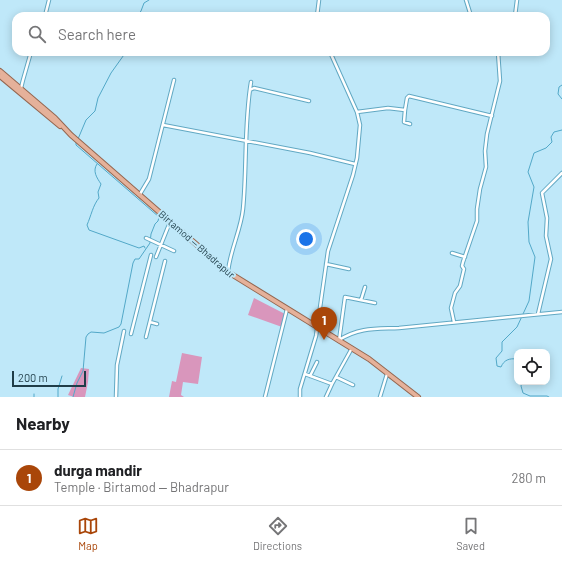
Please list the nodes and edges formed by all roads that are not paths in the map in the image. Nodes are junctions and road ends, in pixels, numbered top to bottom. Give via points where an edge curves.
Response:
1 (49, 0) edge
2 (319, 0) edge
3 (466, 0) edge
4 (517, 0) edge
5 (46, 12) edge
6 (318, 12) edge
7 (470, 12) edge
8 (516, 12) edge
9 (31, 56) edge
10 (332, 56) edge
11 (498, 56) edge
12 (0, 71) edge
13 (0, 76) edge
14 (174, 80) dead end
15 (251, 82) dead end
16 (21, 88) junction
17 (250, 90) junction
18 (309, 101) dead end
19 (405, 110) junction
20 (357, 112) junction
21 (492, 116) junction
22 (410, 124) dead end
23 (163, 125) junction
24 (65, 130) junction
25 (245, 141) junction
26 (356, 164) junction
27 (562, 174) edge
28 (140, 194) junction
29 (171, 222) junction
30 (146, 238) dead end
31 (161, 245) junction
32 (174, 251) dead end
33 (452, 253) dead end
34 (151, 255) dead end
35 (156, 257) dead end
36 (465, 257) junction
37 (165, 261) dead end
38 (326, 264) junction
39 (349, 269) dead end
40 (228, 272) junction
41 (365, 287) dead end
42 (361, 300) junction
43 (375, 303) dead end
44 (287, 309) junction
45 (562, 312) edge
46 (538, 314) junction
47 (150, 322) junction
48 (454, 322) junction
49 (157, 324) dead end
50 (318, 328) junction
51 (124, 331) dead end
52 (132, 334) dead end
53 (146, 337) dead end
54 (339, 341) junction
55 (352, 348) junction
56 (317, 362) dead end
57 (388, 373) junction
58 (304, 374) junction
59 (310, 376) junction
60 (336, 377) junction
61 (332, 384) junction
62 (353, 385) dead end
63 (116, 397) edge
64 (265, 397) edge
65 (300, 397) edge
66 (326, 397) edge
67 (380, 397) edge
68 (418, 397) edge

1 - 5 street
2 - 6 street
3 - 7 street
4 - 8 street
9 - 16 street
10 - 20 street
11 - 21 street via 500,81
12 - 16 main road, Birtamod — Bhadrapur
13 - 24 main road, Birtamod — Bhadrapur
14 - 23 street
15 - 17 street
16 - 24 main road, Birtamod — Bhadrapur
17 - 18 street via 254,88
17 - 25 street
19 - 20 street via 388,108
19 - 21 street via 409,96
19 - 22 street via 404,122
20 - 26 street via 360,125
21 - 36 street via 487,134 486,167 480,189 477,221
23 - 25 street
23 - 28 street via 149,180
24 - 28 main road, Birtamod — Bhadrapur
25 - 26 street
25 - 40 street via 243,210
26 - 38 street
27 - 46 street via 542,193 551,259
28 - 29 main road, Birtamod — Bhadrapur
29 - 31 street
29 - 40 main road, Birtamod — Bhadrapur
30 - 31 street
31 - 32 street
31 - 35 street
33 - 36 street
34 - 52 street
36 - 48 street via 460,286 451,308
37 - 47 street
38 - 39 street
38 - 50 street
40 - 44 main road, Birtamod — Bhadrapur
41 - 42 street
42 - 43 street
42 - 54 street via 345,297
44 - 50 main road, Birtamod — Bhadrapur
44 - 64 street
45 - 46 street
46 - 48 street
47 - 49 street
47 - 53 street
48 - 54 street via 356,331
50 - 54 main road, Birtamod — Bhadrapur
50 - 58 street
51 - 63 street via 117,365
54 - 55 main road, Birtamod — Bhadrapur
55 - 57 main road, Birtamod — Bhadrapur
55 - 60 street
56 - 59 street
57 - 67 street
57 - 68 main road, Birtamod — Bhadrapur
58 - 59 street
58 - 65 street
59 - 61 street
60 - 61 street
60 - 62 street
61 - 66 street

